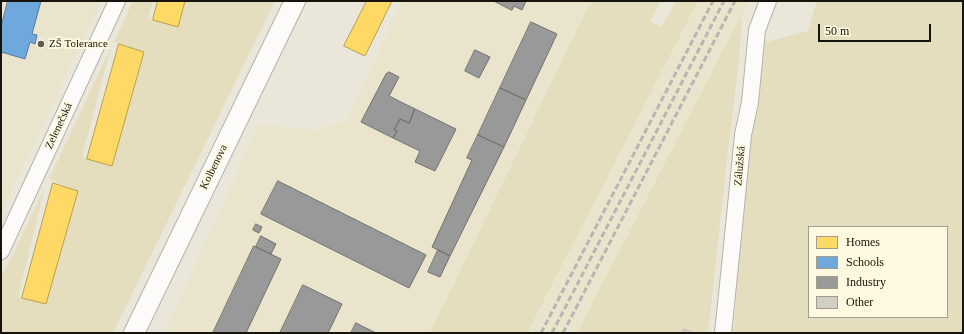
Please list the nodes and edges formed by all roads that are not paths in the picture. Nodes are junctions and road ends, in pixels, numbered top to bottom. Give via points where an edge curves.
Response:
1 (117, 1) edge
2 (295, 1) edge
3 (768, 1) edge
4 (1, 251) edge
5 (134, 333) edge
6 (722, 333) edge

1 - 4 street, Zelenečská
2 - 5 main road, Kolbenova
3 - 6 street, Zálužská via 757,30

